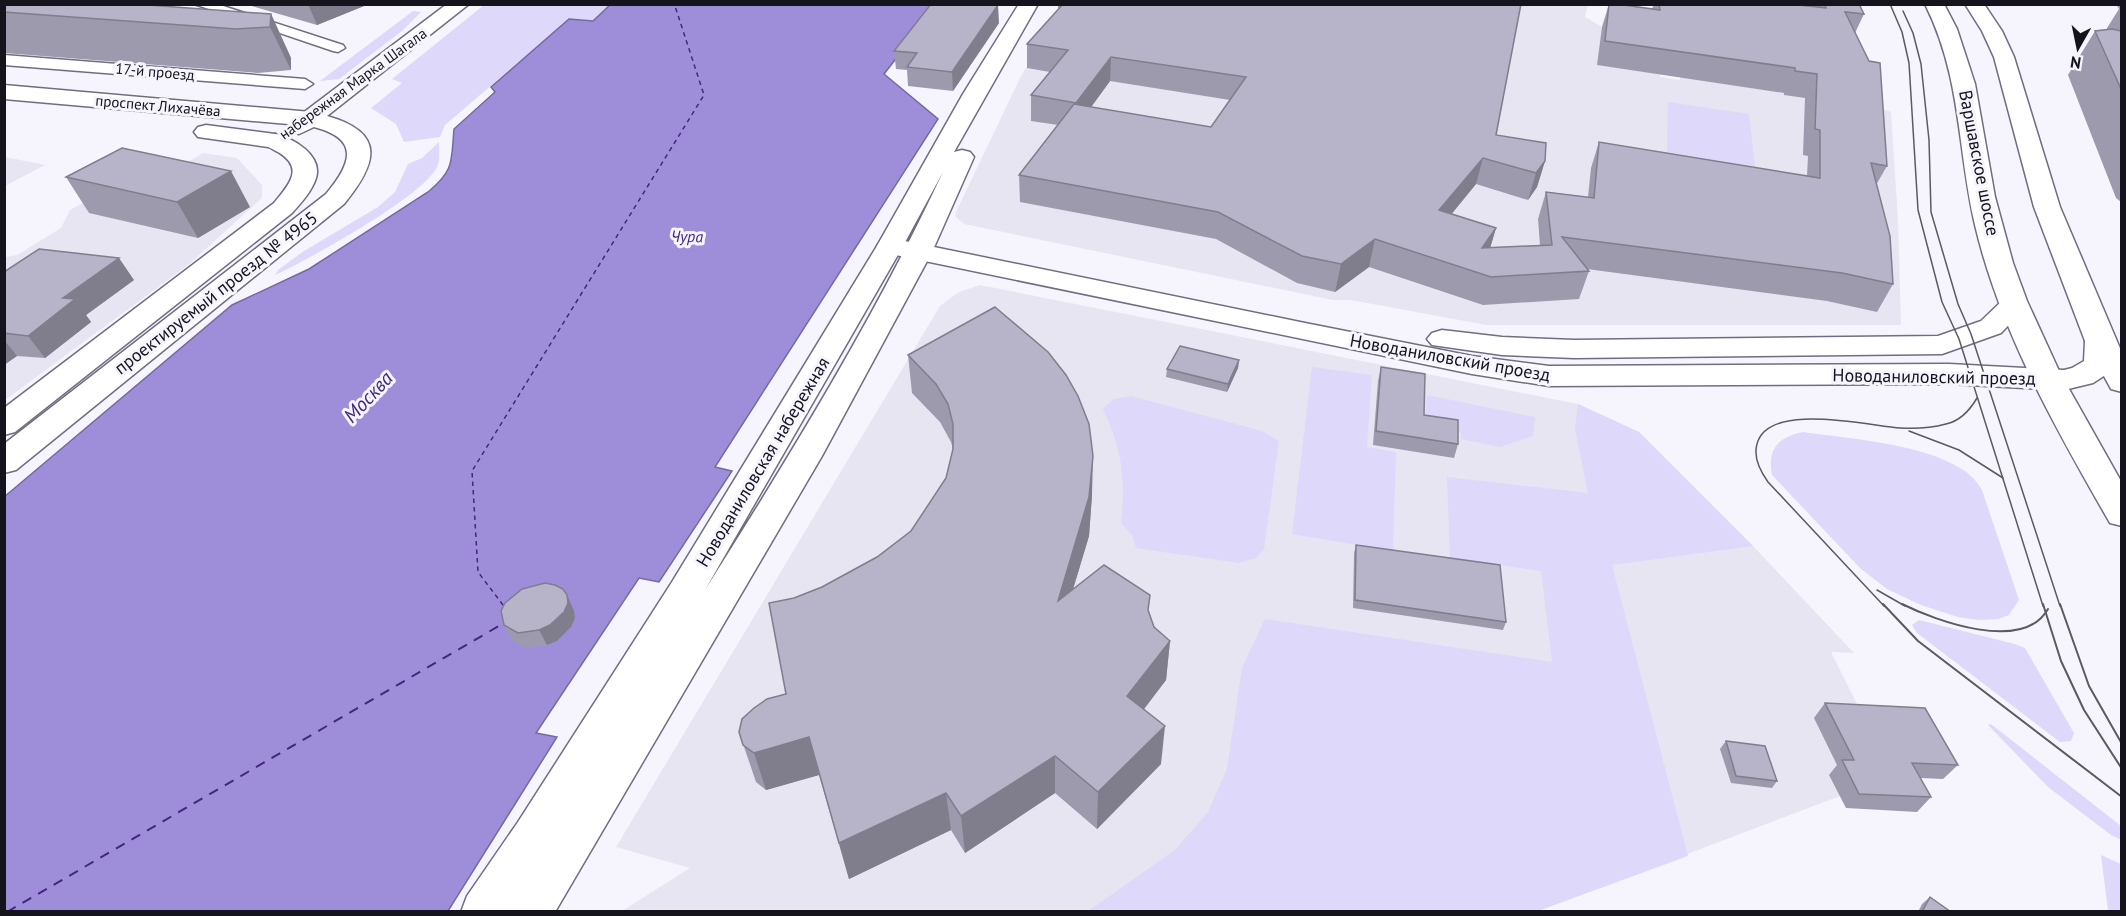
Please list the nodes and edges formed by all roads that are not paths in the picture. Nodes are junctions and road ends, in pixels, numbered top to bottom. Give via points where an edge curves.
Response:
1 (201, 4) edge
2 (460, 4) edge
3 (1029, 4) edge
4 (1045, 4) edge
5 (1934, 4) edge
6 (1974, 4) edge
7 (338, 48) dead end
8 (4, 60) edge
9 (305, 84) dead end
10 (4, 92) edge
11 (4, 112) edge
12 (311, 119) junction
13 (275, 141) junction
14 (909, 241) junction
15 (2013, 306) junction
16 (2100, 341) junction
17 (2046, 379) junction
18 (2121, 382) edge
19 (4, 425) edge
20 (4, 462) edge
21 (2121, 514) edge
22 (484, 912) edge
23 (529, 912) edge

1 - 7 street
2 - 12 main road, набережная Марка Шагала
3 - 14 main road, Новоданиловская набережная via 974,94
4 - 14 main road, Новоданиловская набережная
5 - 15 main road, Варшавское шоссе via 1956,52 1988,225
6 - 16 main road via 2004,57 2047,207
8 - 9 street, 17-й проезд
10 - 12 main road, проспект Лихачёва
11 - 13 main road, проспект Лихачёва
12 - 13 main road, набережная Марка Шагала
12 - 20 main road, проектируемый проезд № 4965 via 336,126 358,143 358,170 350,183 335,199
13 - 19 main road, проектируемый проезд № 4965 via 297,152 306,173 283,208
14 - 15 main road, Новоданиловский проезд via 1350,323 1502,346 1643,349 1942,345 1991,327
14 - 17 main road, Новоданиловский проезд via 1314,334 1549,376 1948,374
14 - 22 main road, Новоданиловская набережная
14 - 23 main road, Новоданиловская набережная via 806,456
15 - 17 main road, Варшавское шоссе
16 - 17 main road, Новоданиловский проезд via 2099,365 2082,376
16 - 18 main road
17 - 21 main road, Варшавское шоссе

